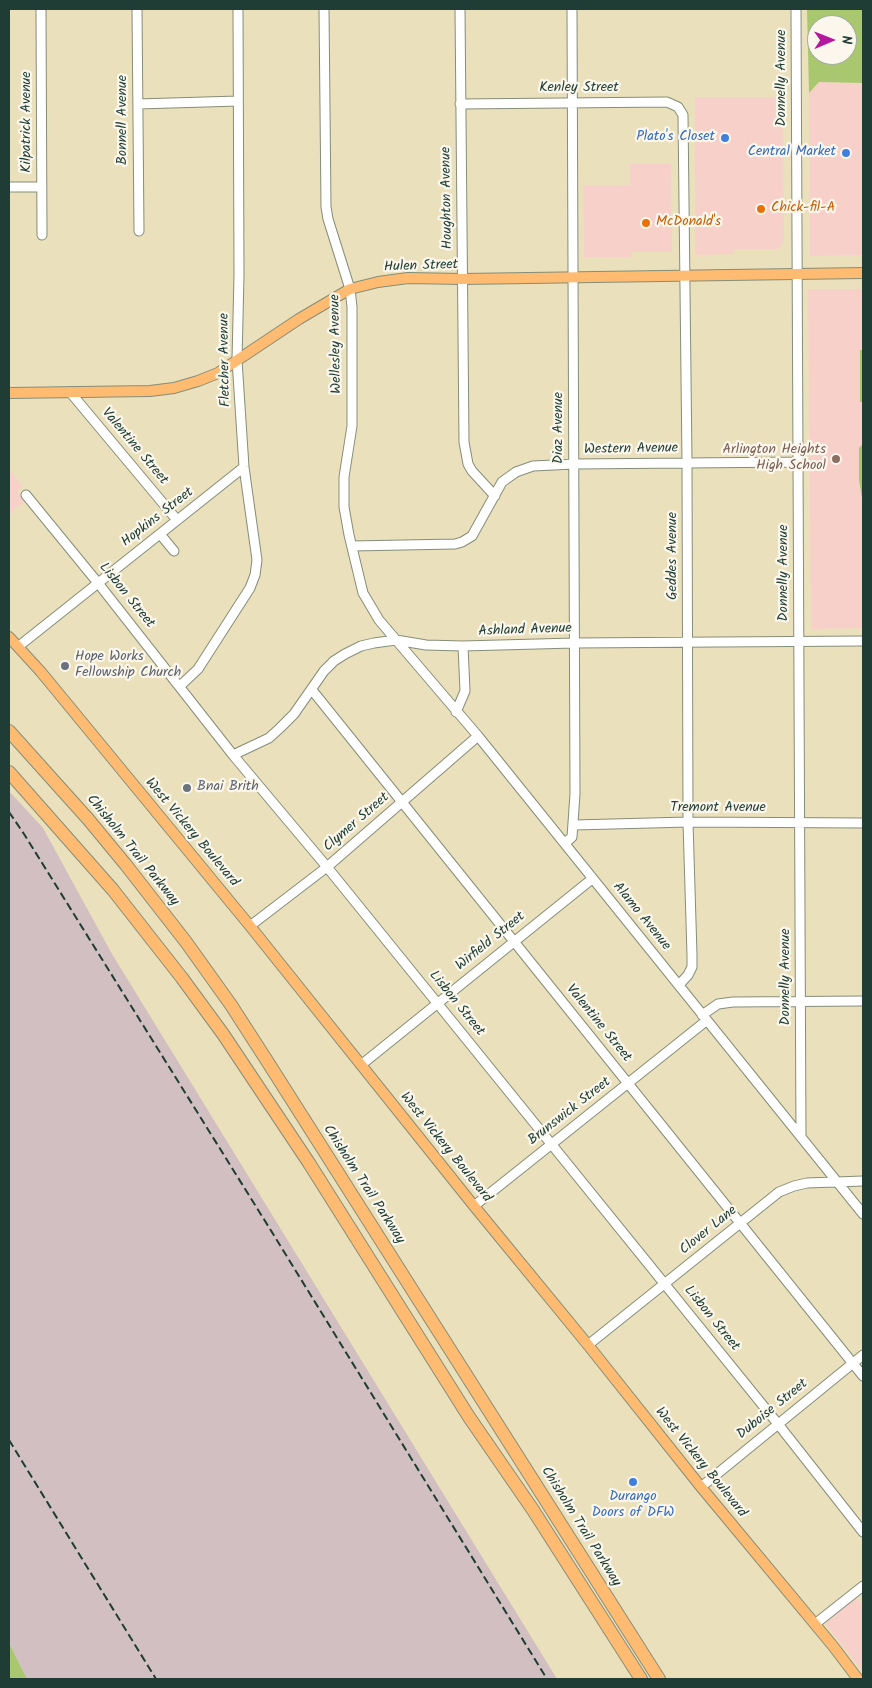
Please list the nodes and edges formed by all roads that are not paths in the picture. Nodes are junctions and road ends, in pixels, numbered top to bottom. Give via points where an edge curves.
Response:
1 (41, 9) edge
2 (137, 9) edge
3 (238, 9) edge
4 (324, 9) edge
5 (460, 9) edge
6 (572, 9) edge
7 (796, 9) edge
8 (238, 102) junction
9 (572, 103) junction
10 (138, 104) junction
11 (460, 104) junction
12 (683, 123) joint
13 (9, 187) edge
14 (42, 187) junction
15 (139, 231) dead end
16 (42, 235) dead end
17 (863, 273) edge
18 (798, 274) junction
19 (686, 276) junction
20 (574, 277) junction
21 (462, 279) junction
22 (350, 289) junction
23 (237, 360) junction
24 (70, 392) junction
25 (9, 393) edge
26 (798, 462) junction
27 (687, 463) junction
28 (574, 464) junction
29 (244, 467) junction
30 (26, 495) dead end
31 (494, 496) junction
32 (177, 520) junction
33 (160, 534) junction
34 (352, 546) junction
35 (174, 551) dead end
36 (98, 582) junction
37 (9, 636) edge
38 (396, 640) junction
39 (863, 641) edge
40 (688, 642) junction
41 (799, 642) junction
42 (574, 643) junction
43 (19, 646) junction
44 (464, 646) junction
45 (180, 686) junction
46 (312, 690) junction
47 (456, 712) junction
48 (9, 731) edge
49 (478, 736) junction
50 (233, 755) junction
51 (9, 773) edge
52 (402, 802) junction
53 (688, 822) junction
54 (800, 823) junction
55 (863, 823) edge
56 (574, 825) junction
57 (565, 843) junction
58 (327, 867) junction
59 (592, 879) junction
60 (250, 926) junction
61 (514, 941) junction
62 (679, 985) junction
63 (863, 1001) edge
64 (801, 1002) junction
65 (438, 1003) junction
66 (704, 1018) junction
67 (361, 1065) junction
68 (628, 1083) junction
69 (801, 1136) junction
70 (551, 1144) junction
71 (821, 1162) junction
72 (836, 1181) junction
73 (862, 1181) edge
74 (811, 1183) junction
75 (852, 1200) junction
76 (474, 1206) junction
77 (863, 1214) edge
78 (741, 1223) junction
79 (664, 1284) junction
80 (588, 1345) junction
81 (863, 1355) edge
82 (853, 1363) junction
83 (863, 1376) edge
84 (778, 1424) junction
85 (701, 1487) junction
86 (863, 1532) edge
87 (863, 1586) edge
88 (814, 1624) junction
89 (641, 1679) edge
90 (658, 1679) edge
91 (858, 1679) edge

1 - 14 street, Kilpatrick Avenue
2 - 10 street, Bonnell Avenue
3 - 8 street, Fletcher Avenue
4 - 22 street, Wellesley Avenue via 326,207
5 - 11 street, Houghton Avenue
6 - 9 street, Diaz Avenue
7 - 18 street, Donnelly Avenue
8 - 10 street
8 - 23 street, Fletcher Avenue
9 - 11 street, Kenley Street
9 - 12 street, Kenley Street via 667,102 680,109
9 - 20 street, Diaz Avenue
10 - 15 street, Bonnell Avenue
11 - 21 street, Houghton Avenue
12 - 19 street, Geddes Avenue
13 - 14 street
14 - 16 street, Kilpatrick Avenue
17 - 18 main road, Hulen Street
18 - 19 main road, Hulen Street
18 - 26 street, Donnelly Avenue
19 - 20 main road, Hulen Street
19 - 27 street, Geddes Avenue
20 - 21 main road, Hulen Street
20 - 28 street, Diaz Avenue
21 - 22 main road, Hulen Street via 408,278
21 - 31 street, Houghton Avenue via 464,442 468,464
22 - 23 main road, Hulen Street
22 - 34 street, Wellesley Avenue via 352,426 344,477 344,507
23 - 24 main road, Hulen Street via 218,373 174,388
23 - 29 street, Fletcher Avenue
24 - 25 main road, Hulen Street
24 - 32 street, Valentine Street
26 - 27 street, Western Avenue
26 - 41 street, Donnelly Avenue
27 - 28 street, Western Avenue
27 - 40 street, Geddes Avenue
28 - 31 street, Western Avenue via 524,469 502,482
28 - 42 street, Diaz Avenue
29 - 32 street, Hopkins Street
29 - 45 street, Fletcher Avenue via 256,546 255,575 198,669
30 - 36 street, Lisbon Street
31 - 34 street, Western Avenue via 472,536 462,542
32 - 33 street, Hopkins Street
33 - 35 street
33 - 36 street, Hopkins Street
34 - 38 street, Wellesley Avenue via 363,593
36 - 43 street, Hopkins Street
36 - 45 street, Lisbon Street
37 - 43 main road, West Vickery Boulevard
38 - 44 street, Ashland Avenue
38 - 46 street, Ashland Avenue via 361,646 345,654 324,671
38 - 47 street, Alamo Avenue
39 - 41 street, Ashland Avenue
40 - 41 street, Ashland Avenue
40 - 42 street, Ashland Avenue
40 - 53 street, Geddes Avenue
41 - 54 street, Donnelly Avenue
42 - 44 street, Ashland Avenue
42 - 56 street, Diaz Avenue
43 - 60 main road, West Vickery Boulevard
44 - 47 street via 465,691
45 - 50 street, Lisbon Street
46 - 50 street, Ashland Avenue via 294,714 269,738
46 - 52 street, Valentine Street
47 - 49 street, Alamo Avenue
48 - 90 highway, Chisholm Trail Parkway via 88,819 186,942 256,1043
49 - 52 street, Clymer Street
49 - 57 street, Alamo Avenue
50 - 58 street, Lisbon Street
51 - 89 highway via 112,890 223,1034
52 - 58 street, Clymer Street
52 - 61 street, Valentine Street
53 - 54 street, Tremont Avenue
53 - 56 street, Tremont Avenue
53 - 62 street, Geddes Avenue via 692,967
54 - 55 street, Tremont Avenue
54 - 64 street, Donnelly Avenue
56 - 57 street, Diaz Avenue via 572,837
57 - 59 street, Alamo Avenue
58 - 60 street, Clymer Street
58 - 65 street, Lisbon Street
59 - 61 street, Wirfield Street
59 - 62 street, Alamo Avenue
60 - 67 main road, West Vickery Boulevard
61 - 65 street, Wirfield Street
61 - 68 street, Valentine Street
62 - 66 street, Alamo Avenue
63 - 64 street, Brunswick Street
64 - 66 street, Brunswick Street via 718,1004
64 - 69 street, Donnelly Avenue
65 - 67 street, Wirfield Street
65 - 70 street, Lisbon Street
66 - 68 street, Brunswick Street
66 - 69 street, Alamo Avenue
67 - 76 main road, West Vickery Boulevard
68 - 70 street, Brunswick Street
68 - 78 street, Valentine Street
69 - 71 street, Alamo Avenue
70 - 76 street, Brunswick Street
70 - 79 street, Lisbon Street
71 - 72 street, Alamo Avenue
71 - 74 street
72 - 73 street, Clover Lane
72 - 74 street, Clover Lane
72 - 75 street, Alamo Avenue
73 - 75 street via 852,1192
74 - 78 street, Clover Lane via 779,1192
75 - 77 street, Alamo Avenue
76 - 80 main road, West Vickery Boulevard
78 - 79 street, Clover Lane
78 - 82 street, Valentine Street
79 - 80 street, Clover Lane
79 - 84 street, Lisbon Street
80 - 85 main road, West Vickery Boulevard
81 - 82 street, Duboise Street
82 - 83 street, Valentine Street
82 - 84 street, Duboise Street
84 - 85 street, Duboise Street
84 - 86 street, Lisbon Street
85 - 88 main road, West Vickery Boulevard
87 - 88 street
88 - 91 main road, West Vickery Boulevard

